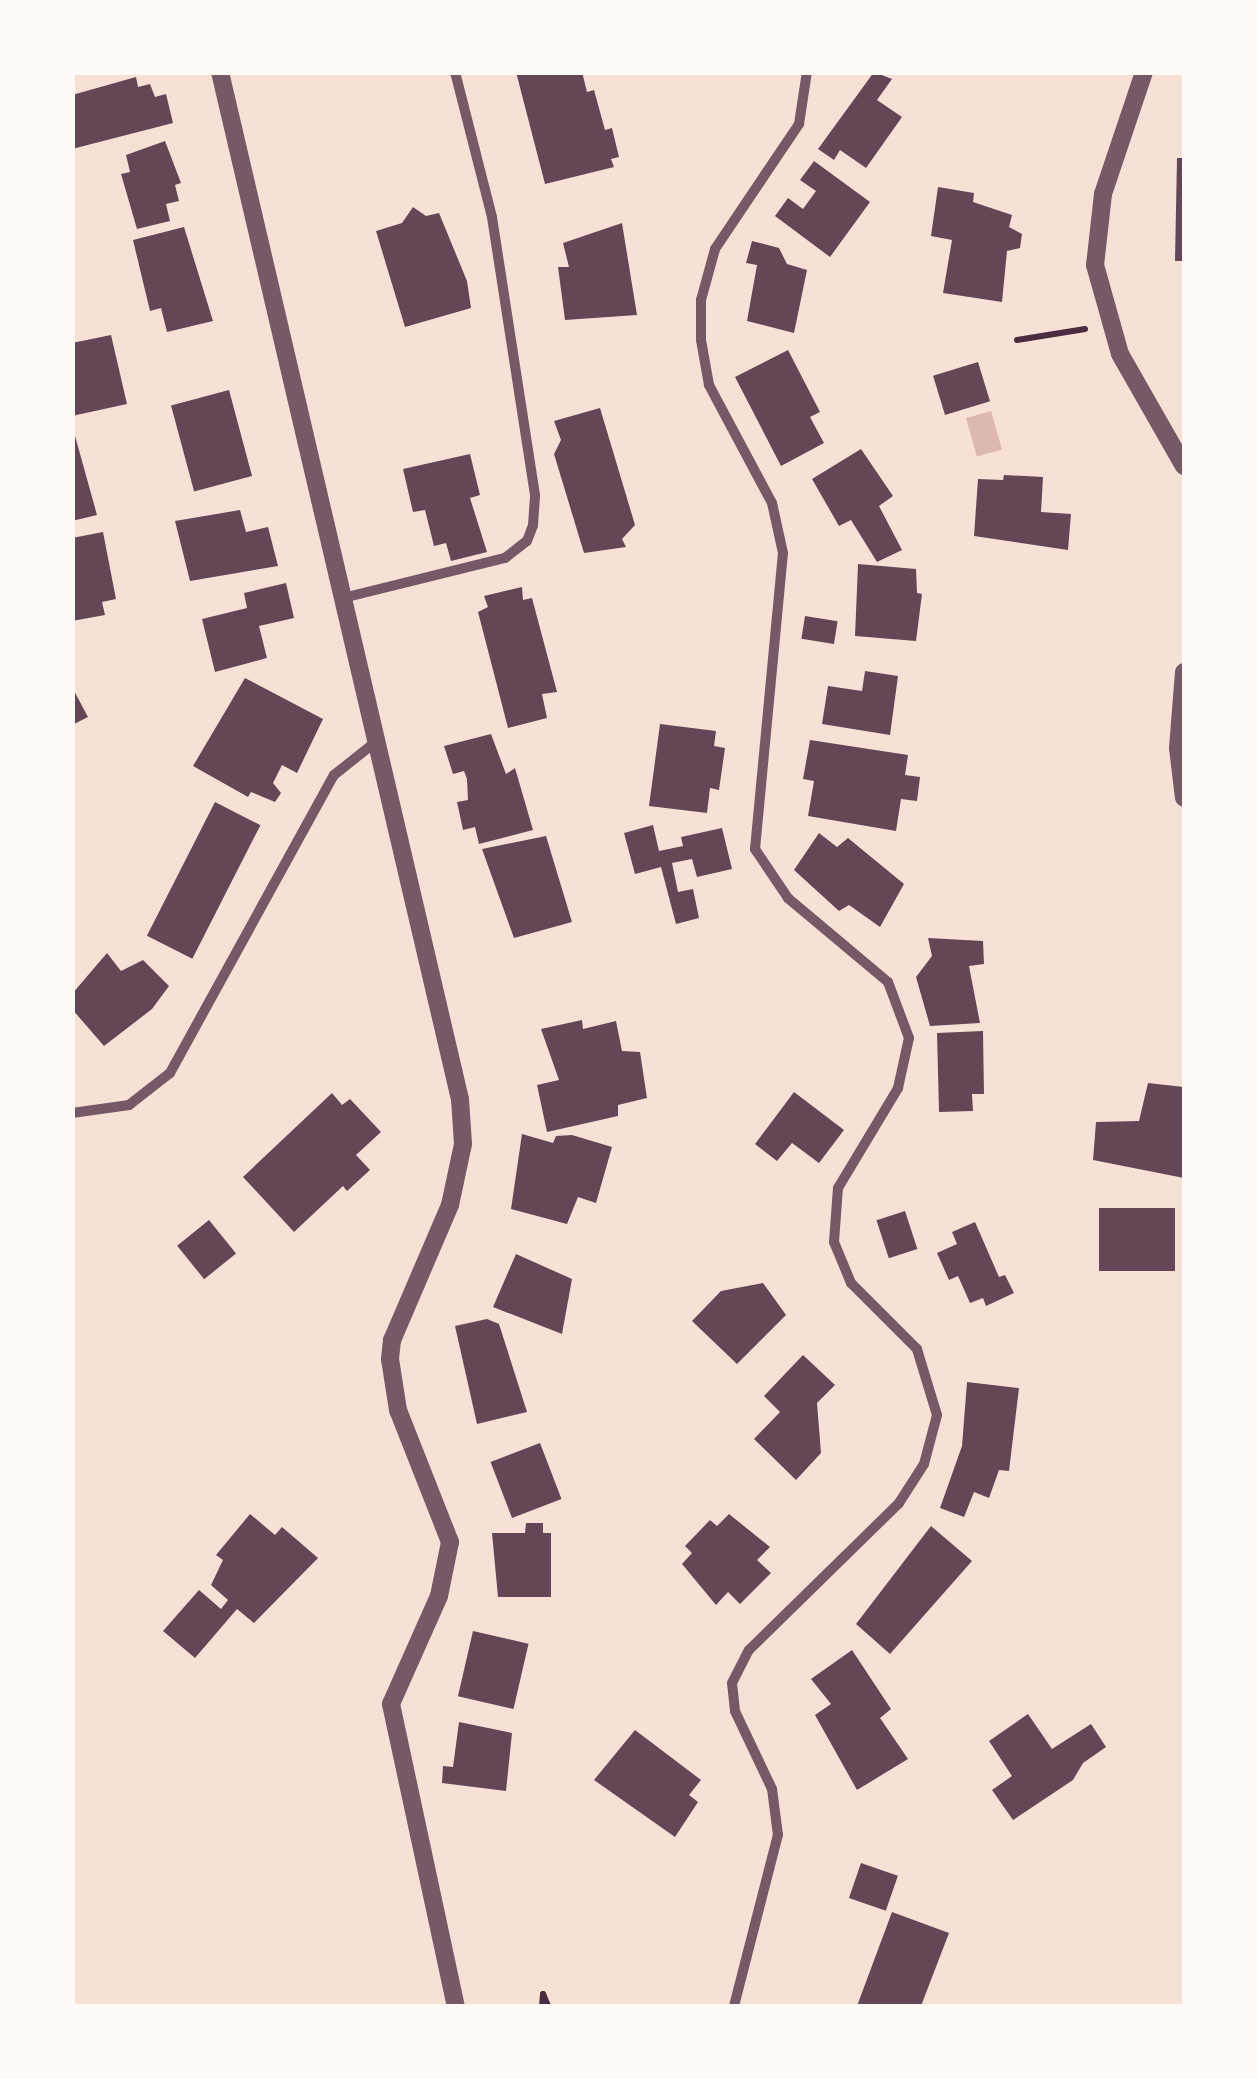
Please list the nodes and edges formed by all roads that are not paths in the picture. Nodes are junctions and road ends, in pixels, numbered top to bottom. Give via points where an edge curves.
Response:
1 (220, 72) edge
2 (455, 72) edge
3 (808, 72) edge
4 (1144, 72) edge
5 (1184, 466) edge
6 (343, 598) junction
7 (1184, 672) edge
8 (373, 744) junction
9 (1184, 798) edge
10 (72, 1113) edge
11 (456, 2006) edge
12 (734, 2006) edge

1 - 6 street
2 - 6 street via 492,217 535,495 533,525 526,541 505,558
3 - 12 street via 799,124 715,249 701,300 701,340 704,370 728,428 772,503 783,553 755,848 788,898 888,982 909,1038 898,1088 838,1188 834,1242 851,1282 917,1348 937,1415 924,1464 899,1504 749,1650 732,1683 735,1711 772,1789 778,1835
4 - 5 street via 1098,220 1095,264 1107,323
6 - 8 street
7 - 9 street via 1178,748
8 - 10 street via 334,775 170,1073 128,1105
8 - 11 street via 462,1118 450,1206 392,1340 390,1359 398,1410 450,1542 439,1596 391,1704

